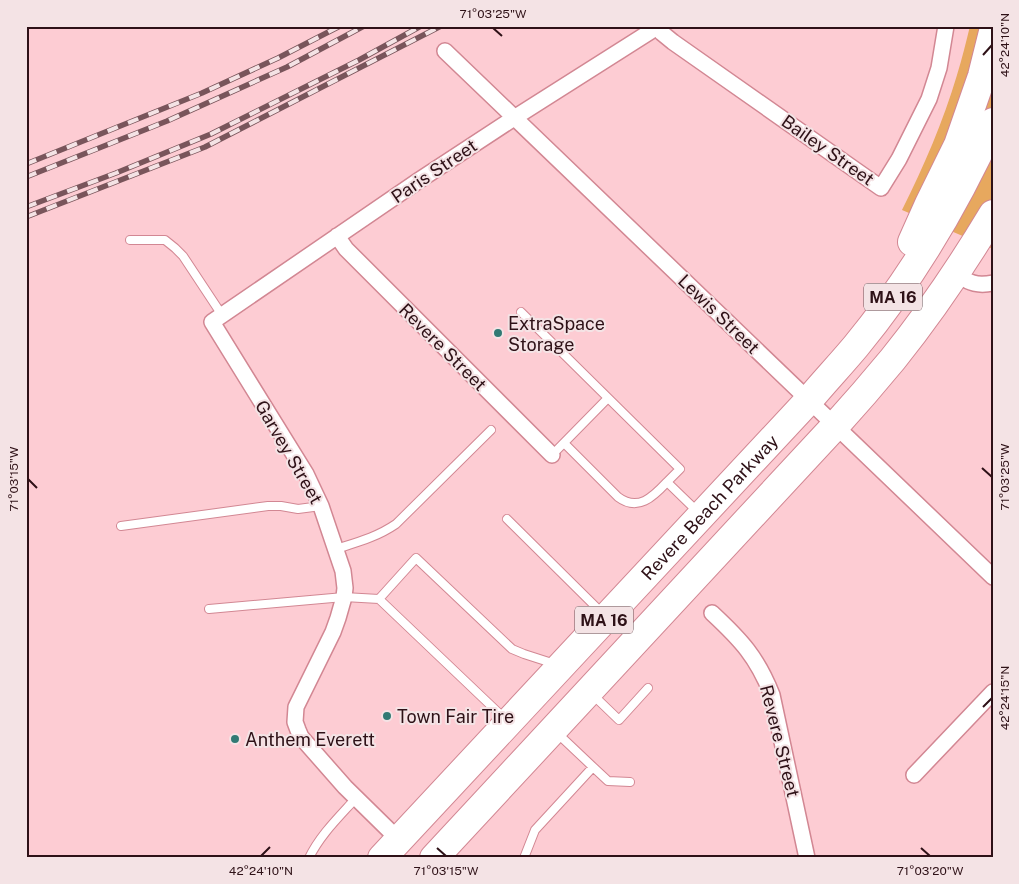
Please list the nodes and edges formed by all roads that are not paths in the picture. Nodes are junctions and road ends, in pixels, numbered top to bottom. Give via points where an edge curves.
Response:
1 (946, 26) edge
2 (659, 27) edge
3 (993, 32) edge
4 (445, 51) dead end
5 (514, 118) junction
6 (993, 122) edge
7 (993, 214) edge
8 (337, 236) junction
9 (130, 240) dead end
10 (957, 271) junction
11 (993, 283) edge
12 (521, 312) dead end
13 (217, 319) junction
14 (857, 345) junction
15 (608, 398) junction
16 (808, 400) junction
17 (835, 426) junction
18 (491, 430) dead end
19 (564, 443) junction
20 (552, 455) joint
21 (667, 482) junction
22 (321, 506) junction
23 (701, 515) junction
24 (507, 519) dead end
25 (121, 526) dead end
26 (336, 549) junction
27 (993, 577) edge
28 (344, 597) junction
29 (379, 599) junction
30 (209, 609) dead end
31 (712, 613) dead end
32 (606, 618) junction
33 (561, 665) junction
34 (648, 688) dead end
35 (589, 691) junction
36 (993, 692) edge
37 (508, 722) junction
38 (553, 730) junction
39 (592, 767) junction
40 (914, 775) dead end
41 (630, 782) dead end
42 (356, 798) junction
43 (391, 849) edge
44 (309, 858) edge
45 (434, 858) edge
46 (524, 858) edge
47 (807, 858) edge

1 - 2 street, Bailey Street via 939,68 928,99 881,188 673,42
2 - 5 street, Paris Street
3 - 14 highway via 982,76 958,145 912,244
4 - 5 street, Lewis Street
5 - 8 street, Paris Street
5 - 16 street, Lewis Street
6 - 14 highway, Revere Beach Parkway / MA 16 via 935,233 902,285
7 - 10 highway, Revere Beach Parkway / MA 16
8 - 13 street, Paris Street
8 - 20 street, Revere Street via 352,255
9 - 13 lane via 165,240 175,248 183,256
10 - 11 street via 971,283
10 - 17 highway, Revere Beach Parkway / MA 16 via 894,358
12 - 15 lane
13 - 22 street, Garvey Street
14 - 16 highway, Revere Beach Parkway / MA 16
15 - 19 lane
15 - 21 lane via 680,469
16 - 17 street, Lewis Street
16 - 23 highway, Revere Beach Parkway / MA 16
17 - 27 street, Lewis Street
17 - 35 highway, Revere Beach Parkway / MA 16
18 - 26 lane via 396,524 374,537
19 - 20 lane
19 - 21 lane via 628,503 648,499
21 - 23 lane
22 - 25 lane via 298,509 268,506
22 - 26 street, Garvey Street
23 - 32 highway, Revere Beach Parkway / MA 16
24 - 32 lane
26 - 28 street, Garvey Street via 343,571
28 - 29 lane
28 - 30 lane
28 - 42 street, Garvey Street via 333,632 299,700 295,722 301,737
29 - 33 lane via 416,558 512,649
29 - 37 lane
31 - 47 street, Revere Street via 752,655 772,695
32 - 33 highway, Revere Beach Parkway / MA 16
33 - 37 highway, Revere Beach Parkway / MA 16
34 - 35 lane via 619,720
35 - 38 highway, Revere Beach Parkway / MA 16
36 - 40 street
37 - 43 highway, Revere Beach Parkway / MA 16
38 - 39 lane
38 - 45 highway, Revere Beach Parkway / MA 16
39 - 41 lane via 608,781
39 - 46 lane via 535,830
42 - 43 street, Garvey Street
42 - 44 lane via 324,833

